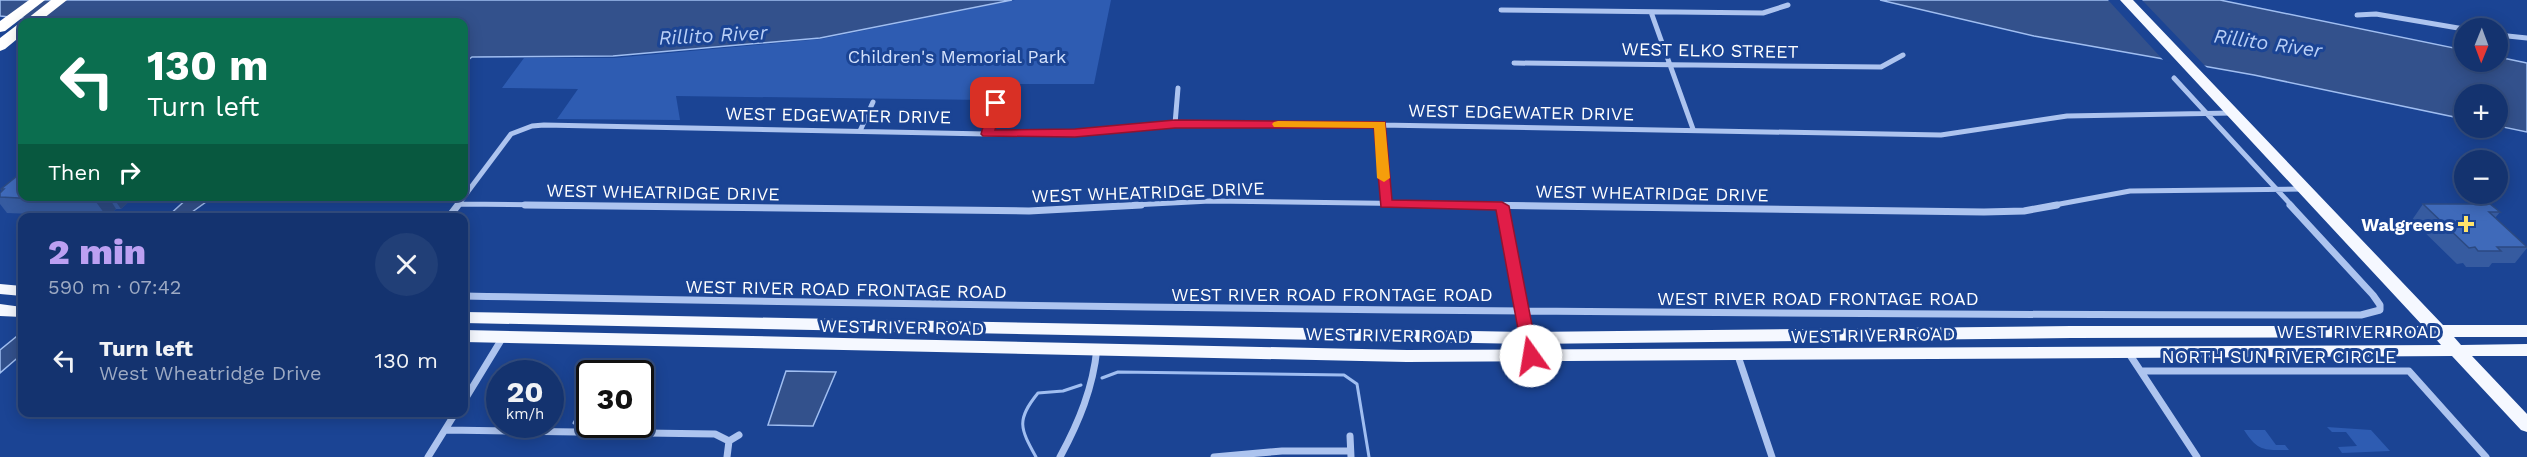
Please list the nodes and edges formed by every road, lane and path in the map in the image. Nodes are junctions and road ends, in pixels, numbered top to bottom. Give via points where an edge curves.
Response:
1 (38, 0) edge
2 (60, 0) edge
3 (2127, 0) edge
4 (1788, 4) dead end
5 (1501, 10) dead end
6 (1651, 12) junction
7 (2358, 15) dead end
8 (35, 18) edge
9 (8, 27) edge
10 (2454, 27) edge
11 (2508, 36) edge
12 (0, 37) edge
13 (2527, 38) edge
14 (0, 46) edge
15 (1903, 55) dead end
16 (1515, 63) dead end
17 (1669, 64) junction
18 (2174, 78) dead end
19 (1001, 88) dead end
20 (1178, 88) dead end
21 (873, 102) dead end
22 (2207, 113) junction
23 (2232, 113) junction
24 (518, 122) dead end
25 (1175, 124) junction
26 (1380, 125) junction
27 (521, 129) junction
28 (1693, 129) junction
29 (860, 131) junction
30 (987, 134) junction
31 (2276, 189) junction
32 (2304, 189) junction
33 (468, 192) edge
34 (461, 201) edge
35 (459, 204) junction
36 (1386, 204) junction
37 (1502, 206) junction
38 (452, 213) edge
39 (0, 289) edge
40 (18, 291) edge
41 (468, 296) edge
42 (0, 310) edge
43 (1521, 310) junction
44 (18, 312) edge
45 (468, 318) edge
46 (2439, 331) junction
47 (2527, 331) edge
48 (468, 336) edge
49 (503, 336) junction
50 (1527, 338) junction
51 (1097, 348) junction
52 (2456, 350) junction
53 (2527, 350) edge
54 (2127, 351) junction
55 (1531, 356) junction
56 (1738, 356) junction
57 (2141, 371) junction
58 (468, 394) edge
59 (453, 417) edge
60 (2527, 425) edge
61 (446, 430) junction
62 (739, 435) dead end
63 (1350, 436) dead end
64 (729, 441) junction
65 (1350, 454) edge
66 (428, 457) edge
67 (727, 457) edge
68 (1060, 457) edge
69 (1214, 457) edge
70 (1772, 457) edge
71 (2197, 457) edge
72 (2486, 457) edge

1 - 9 highway
2 - 8 highway
3 - 23 main road
4 - 6 street via 1763,13
5 - 6 street
6 - 17 street
7 - 10 street via 2376,14
9 - 12 highway
9 - 14 highway
11 - 13 street
15 - 17 street, WEST ELKO STREET via 1881,67
16 - 17 street, WEST ELKO STREET
17 - 28 street
18 - 22 street
19 - 30 street
20 - 25 street
21 - 29 street
22 - 23 street, WEST EDGEWATER DRIVE
22 - 28 street, WEST EDGEWATER DRIVE via 2066,116 1948,135
22 - 31 street
23 - 32 main road
24 - 27 street
25 - 26 street, WEST EDGEWATER DRIVE
25 - 30 street, WEST EDGEWATER DRIVE via 1075,133
26 - 28 street, WEST EDGEWATER DRIVE
26 - 36 street
27 - 29 street, WEST EDGEWATER DRIVE via 544,125
27 - 33 street via 506,139
29 - 30 street, WEST EDGEWATER DRIVE
31 - 32 street, WEST WHEATRIDGE DRIVE
31 - 37 street, WEST WHEATRIDGE DRIVE via 2130,191 2024,211 1984,212
31 - 43 street, WEST RIVER ROAD FRONTAGE ROAD via 2373,295 2380,310 2361,315
32 - 46 main road
34 - 35 street
35 - 36 street, WEST WHEATRIDGE DRIVE via 1029,212 1210,201
35 - 38 street
36 - 37 street, WEST WHEATRIDGE DRIVE
37 - 43 street
39 - 40 main road
41 - 43 street, WEST RIVER ROAD FRONTAGE ROAD
42 - 44 main road
43 - 50 street
45 - 50 main road, WEST RIVER ROAD
46 - 47 main road, WEST RIVER ROAD
46 - 50 main road, WEST RIVER ROAD
46 - 52 main road
48 - 49 main road, WEST RIVER ROAD
49 - 51 main road, WEST RIVER ROAD
49 - 58 street
50 - 55 street
51 - 55 main road, WEST RIVER ROAD
51 - 68 street via 1081,419
52 - 53 main road, WEST RIVER ROAD
52 - 54 main road, WEST RIVER ROAD
52 - 60 main road
54 - 56 main road, WEST RIVER ROAD
54 - 57 street, NORTH SUN RIVER CIRCLE
55 - 56 main road, WEST RIVER ROAD
56 - 70 street
57 - 71 street, NORTH SUN RIVER CIRCLE
57 - 72 street, NORTH SUN RIVER CIRCLE via 2409,371
59 - 61 street
61 - 64 street via 715,434
61 - 66 street
62 - 64 street
63 - 65 street
64 - 67 street
65 - 69 street via 1282,451

